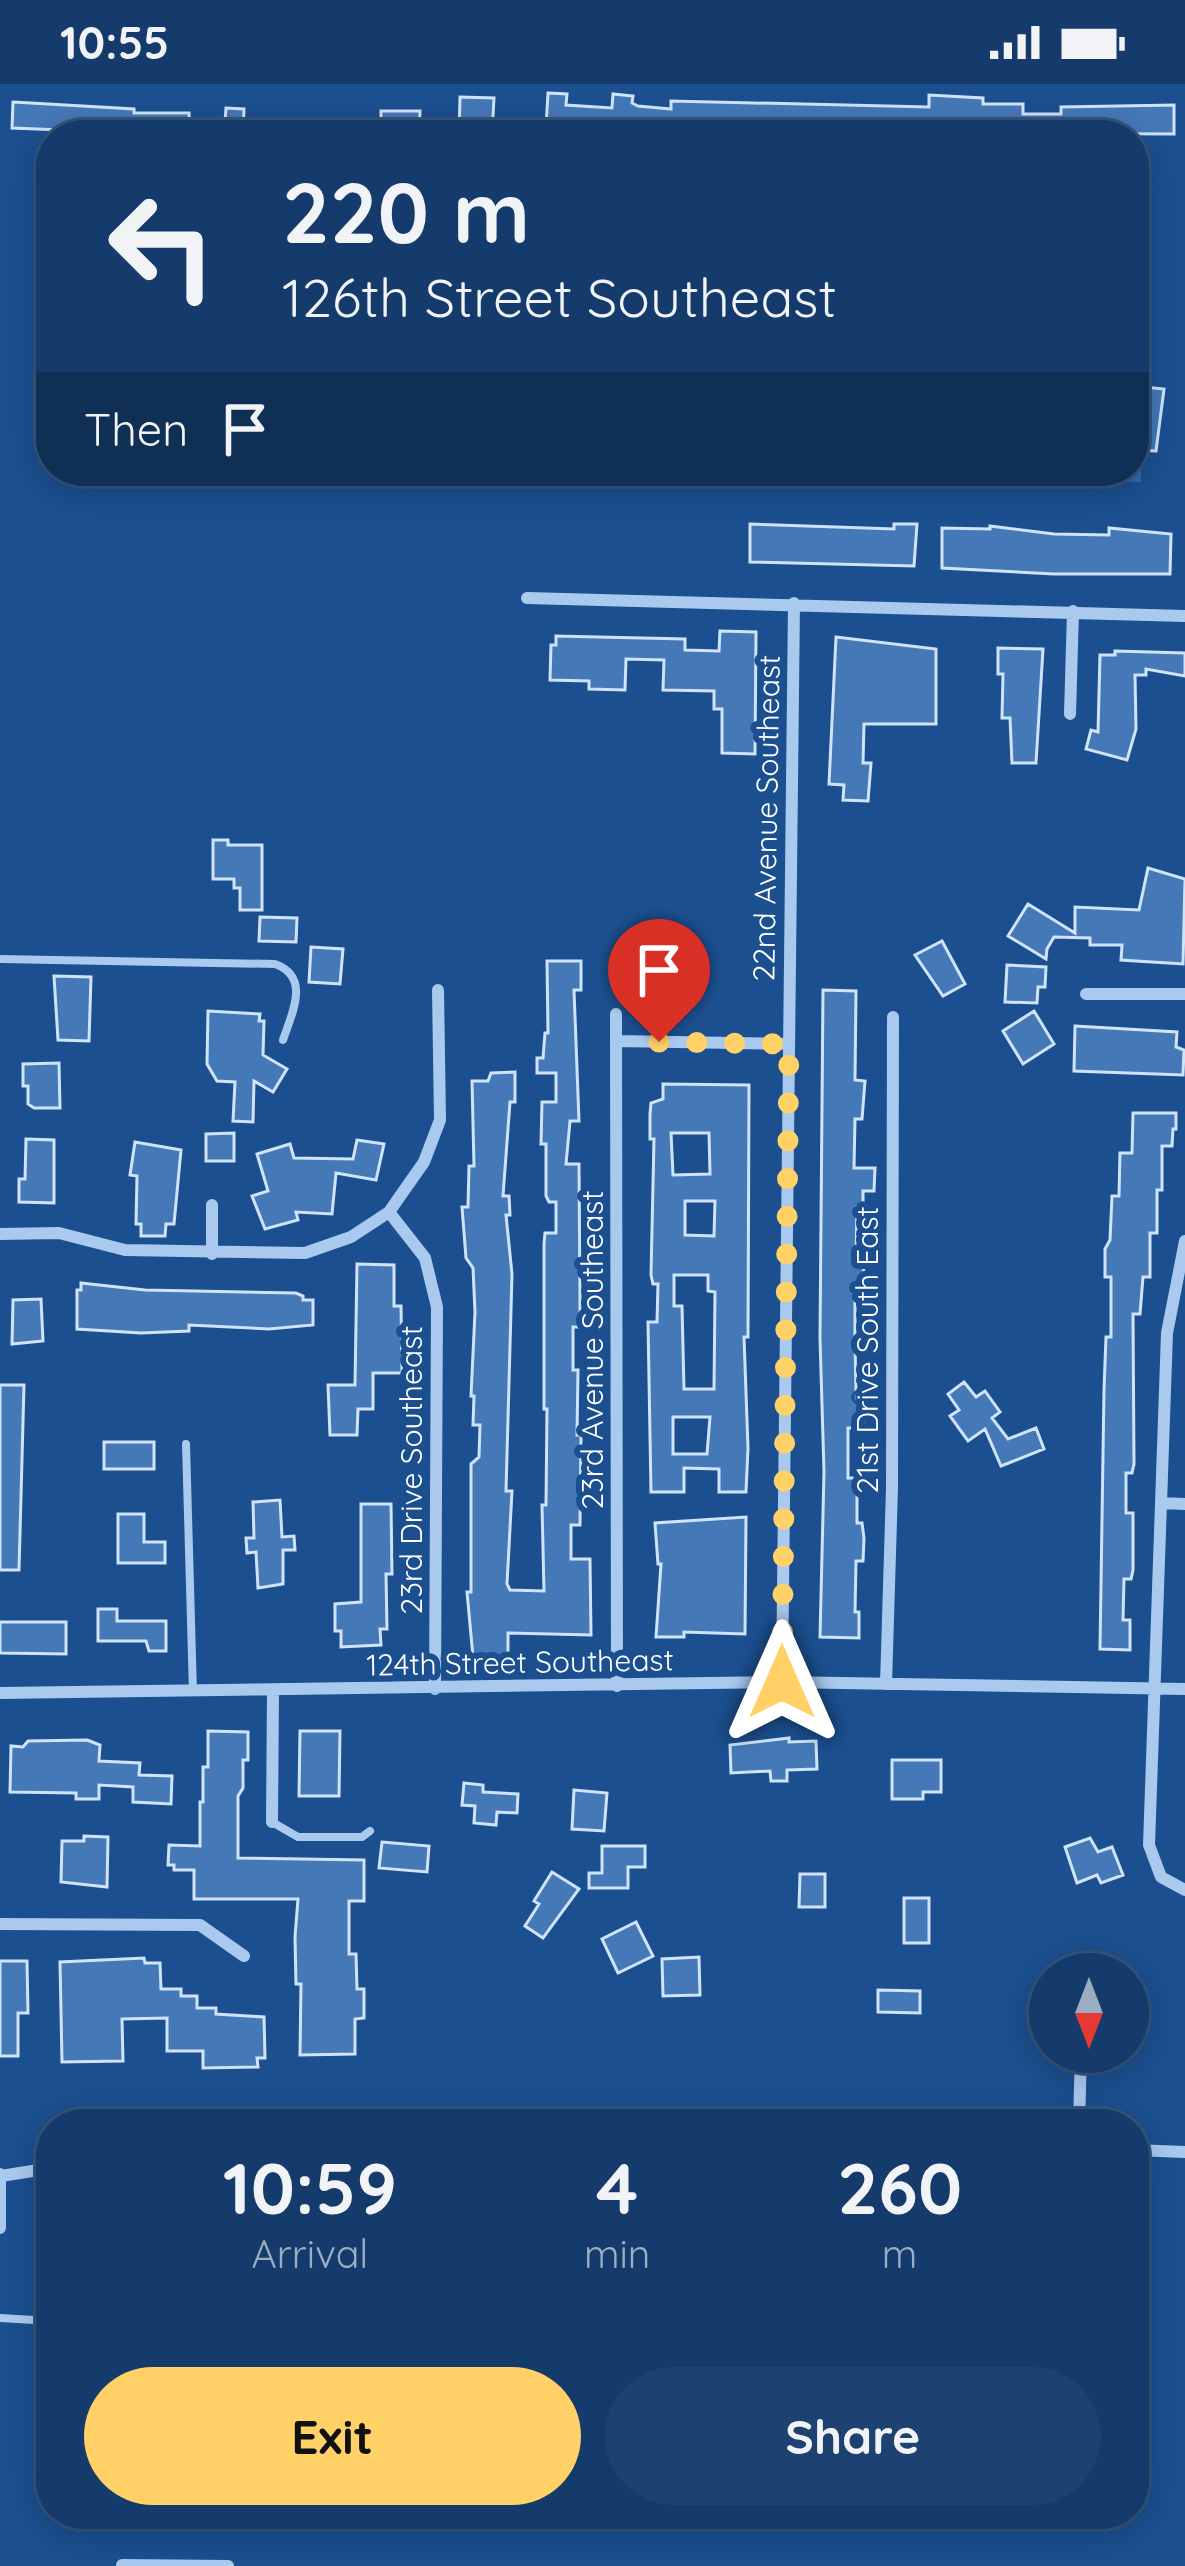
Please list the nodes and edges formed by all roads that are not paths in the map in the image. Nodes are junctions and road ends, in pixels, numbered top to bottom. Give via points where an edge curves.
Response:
1 (527, 598) dead end
2 (794, 603) junction
3 (1073, 611) junction
4 (1185, 616) edge
5 (1070, 714) dead end
6 (0, 959) edge
7 (438, 990) dead end
8 (1086, 994) dead end
9 (1185, 994) edge
10 (616, 1014) dead end
11 (893, 1017) dead end
12 (283, 1040) dead end
13 (616, 1041) junction
14 (789, 1044) junction
15 (212, 1204) dead end
16 (389, 1212) junction
17 (0, 1234) edge
18 (1185, 1241) edge
19 (212, 1254) junction
20 (186, 1444) dead end
21 (1161, 1503) junction
22 (1185, 1504) edge
23 (782, 1682) junction
24 (886, 1684) junction
25 (617, 1686) junction
26 (435, 1689) junction
27 (1154, 1689) junction
28 (1185, 1690) edge
29 (273, 1691) junction
30 (193, 1692) junction
31 (0, 1693) edge
32 (272, 1822) joint
33 (370, 1832) dead end
34 (1185, 1890) edge
35 (0, 1924) edge
36 (244, 1956) dead end
37 (1080, 2073) edge
38 (1079, 2109) edge
39 (1149, 2151) edge
40 (1185, 2152) edge
41 (36, 2170) edge
42 (1, 2175) edge
43 (0, 2228) edge
44 (0, 2318) edge
45 (36, 2319) edge
46 (122, 2565) edge
47 (228, 2566) edge

1 - 2 street
2 - 3 street
2 - 14 street, 22nd Avenue Southeast
3 - 4 street
3 - 5 street
6 - 12 lane via 275,964 297,984
7 - 16 street via 440,1120 424,1162
8 - 9 street
10 - 13 street, 23rd Avenue Southeast
11 - 24 street, 21st Drive South East
13 - 14 street
13 - 25 street, 23rd Avenue Southeast
14 - 23 street, 22nd Avenue Southeast
15 - 19 street
16 - 19 street via 351,1238 305,1252
16 - 26 street, 23rd Drive Southeast via 425,1258 437,1307
17 - 19 street via 58,1233 124,1250
18 - 21 street via 1167,1333
20 - 30 lane
21 - 22 street
21 - 27 street
23 - 24 street, 124th Street Southeast
23 - 25 street, 124th Street Southeast
24 - 27 street, 124th Street Southeast
25 - 26 street, 124th Street Southeast
26 - 29 street, 124th Street Southeast
27 - 28 street, 124th Street Southeast
27 - 34 street via 1149,1845 1161,1877
29 - 30 street, 124th Street Southeast
29 - 32 street
30 - 31 street, 124th Street Southeast
32 - 33 lane via 298,1837
35 - 36 street via 200,1924
37 - 38 street
39 - 40 street
41 - 42 street
42 - 43 street
44 - 45 lane
46 - 47 street

